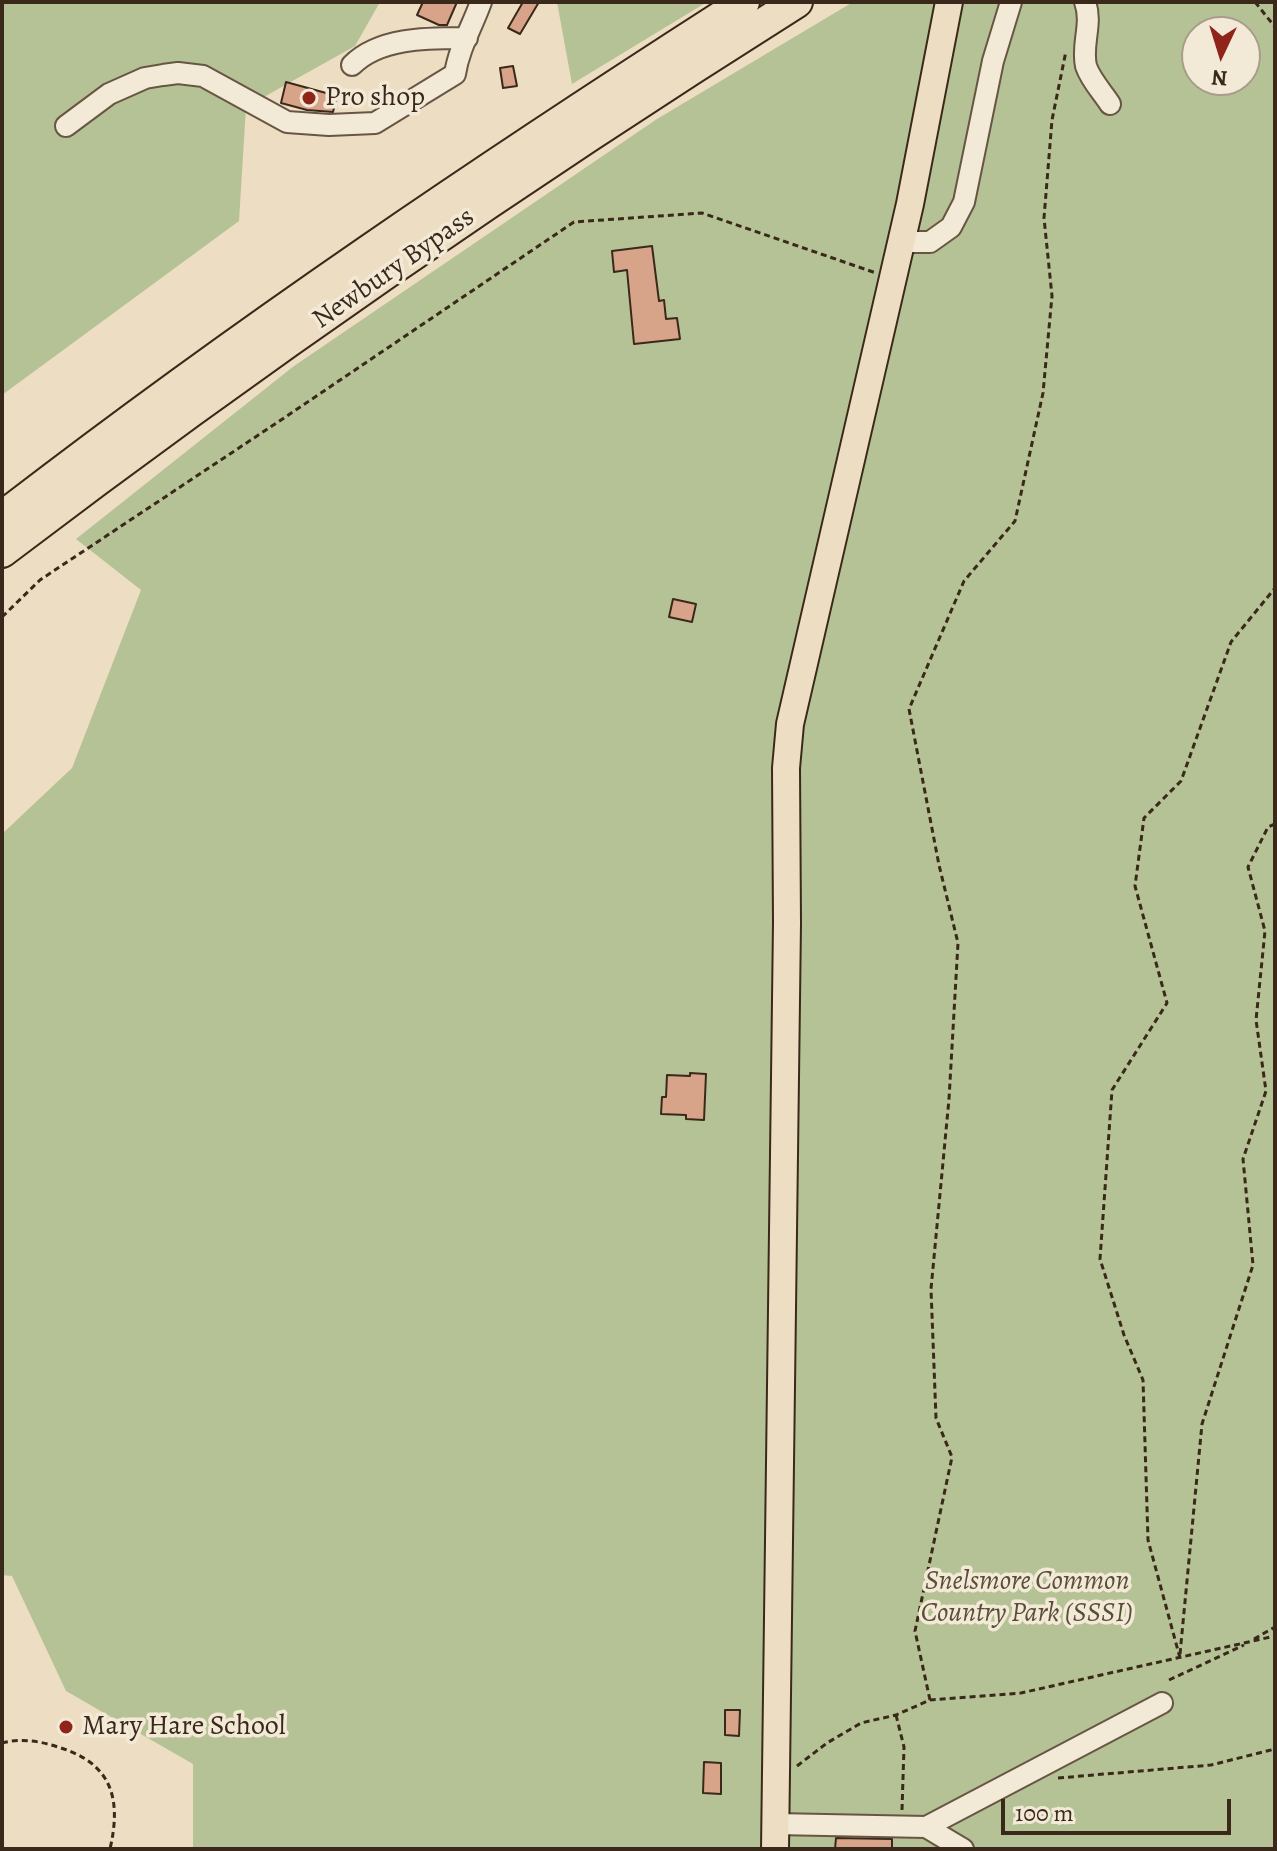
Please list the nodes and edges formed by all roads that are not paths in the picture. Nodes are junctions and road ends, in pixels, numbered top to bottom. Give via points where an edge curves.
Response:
1 (481, 2) edge
2 (744, 2) edge
3 (797, 2) edge
4 (949, 2) edge
5 (1011, 2) edge
6 (1085, 2) edge
7 (467, 38) junction
8 (352, 65) dead end
9 (1110, 104) dead end
10 (66, 126) dead end
11 (902, 242) junction
12 (2, 517) edge
13 (2, 552) edge
14 (1162, 1703) dead end
15 (926, 1827) junction
16 (775, 1836) edge
17 (963, 1849) edge

1 - 7 street
2 - 12 highway, Newbury Bypass via 259,327
3 - 13 highway, Newbury Bypass via 443,234
4 - 11 main road
5 - 11 street via 993,61 964,202 951,227 930,242
6 - 9 street via 1087,68
7 - 8 street via 404,42 363,54
7 - 10 street via 459,49 455,74 375,123 287,122 203,76 178,73 127,85
11 - 16 main road via 790,724 786,768
14 - 15 street
15 - 16 street
15 - 17 street

